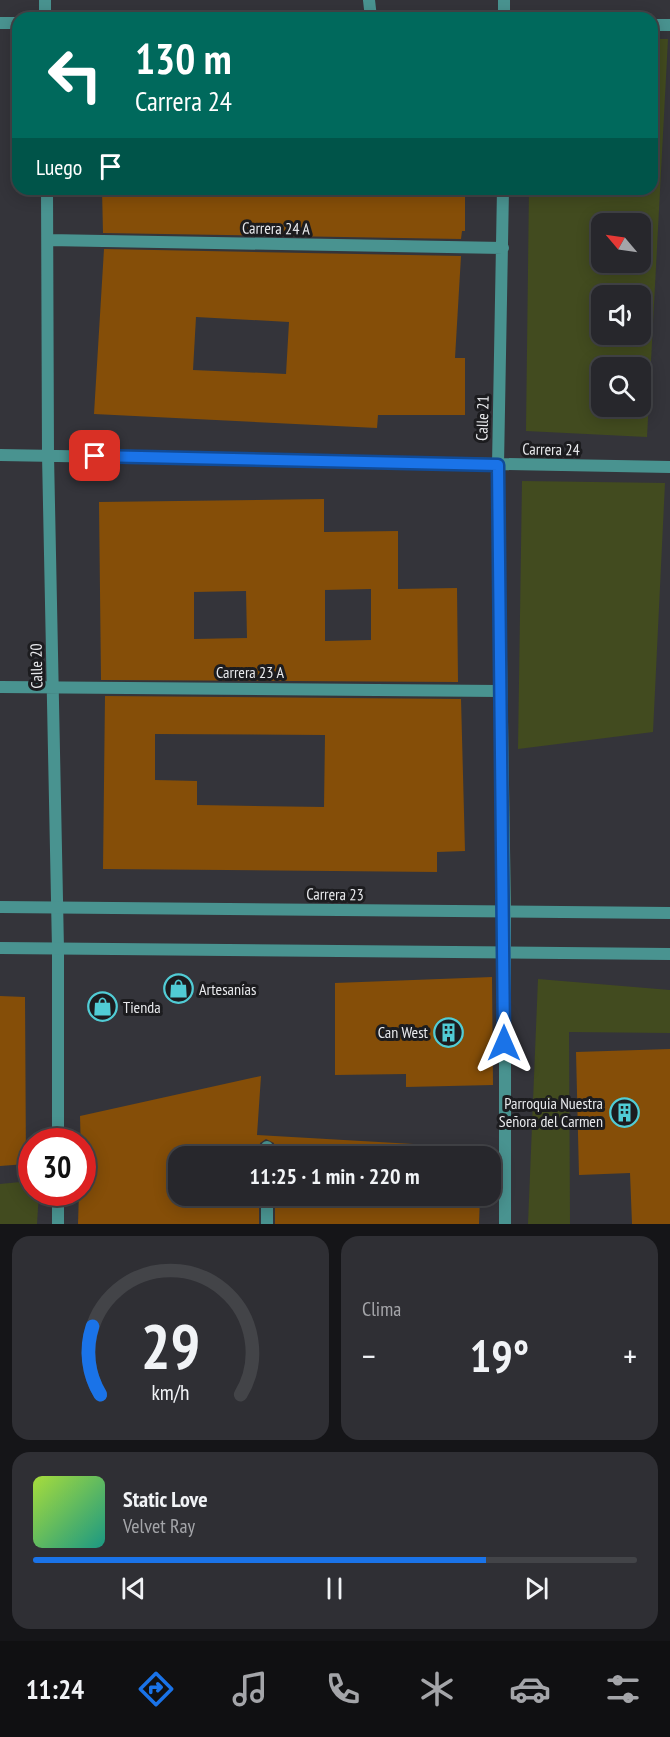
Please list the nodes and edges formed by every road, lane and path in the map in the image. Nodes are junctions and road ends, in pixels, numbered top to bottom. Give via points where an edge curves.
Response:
1 (47, 195) edge
2 (503, 195) edge
3 (48, 240) junction
4 (503, 248) junction
5 (48, 455) junction
6 (0, 456) edge
7 (498, 465) junction
8 (670, 467) edge
9 (0, 687) edge
10 (53, 687) junction
11 (499, 691) junction
12 (0, 907) edge
13 (57, 908) junction
14 (505, 912) junction
15 (670, 913) edge
16 (0, 948) edge
17 (58, 949) junction
18 (504, 952) junction
19 (670, 954) edge
20 (58, 1128) edge
21 (58, 1206) edge
22 (267, 1206) edge
23 (58, 1224) edge
24 (267, 1224) edge
25 (506, 1224) edge

1 - 3 street, Calle 20
2 - 4 street, Calle 21
3 - 4 street, Carrera 24 A
3 - 5 street, Calle 20
4 - 7 street, Calle 21
5 - 6 street, Carrera 24
5 - 7 street, Carrera 24
5 - 10 street, Calle 20
7 - 8 street, Carrera 24
7 - 11 street, Calle 21
9 - 10 street, Carrera 23 A
10 - 11 street, Carrera 23 A
10 - 13 street, Calle 20
11 - 14 street, Calle 21
12 - 13 street, Carrera 23
13 - 14 street, Carrera 23
13 - 17 street, Calle 20
14 - 15 street, Carrera 23
14 - 18 street, Calle 21
16 - 17 street
17 - 18 street
17 - 20 street, Calle 20
18 - 19 street
18 - 25 street, Calle 21
21 - 23 street
22 - 24 street

